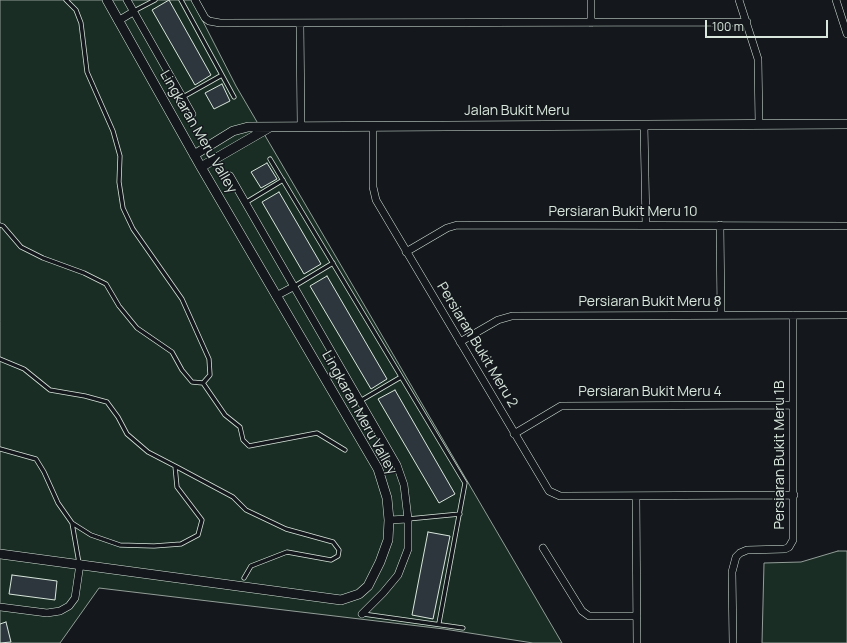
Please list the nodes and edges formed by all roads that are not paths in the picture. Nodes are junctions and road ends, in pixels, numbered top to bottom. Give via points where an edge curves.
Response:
1 (66, 0) edge
2 (106, 0) edge
3 (127, 0) edge
4 (155, 0) edge
5 (181, 0) edge
6 (195, 0) edge
7 (591, 0) edge
8 (739, 0) edge
9 (836, 0) edge
10 (133, 12) junction
11 (118, 21) junction
12 (747, 22) junction
13 (300, 23) junction
14 (591, 23) junction
15 (847, 34) edge
16 (222, 75) junction
17 (182, 97) junction
18 (234, 97) dead end
19 (192, 114) dead end
20 (759, 124) junction
21 (847, 124) edge
22 (644, 125) junction
23 (271, 126) junction
24 (301, 126) junction
25 (373, 126) junction
26 (194, 155) junction
27 (270, 159) dead end
28 (201, 167) junction
29 (230, 176) dead end
30 (283, 180) junction
31 (245, 203) junction
32 (0, 225) edge
33 (646, 225) junction
34 (720, 225) junction
35 (847, 226) edge
36 (406, 252) junction
37 (333, 263) junction
38 (293, 287) junction
39 (276, 296) junction
40 (720, 315) junction
41 (793, 315) junction
42 (847, 315) edge
43 (460, 342) junction
44 (0, 359) edge
45 (402, 377) junction
46 (203, 383) junction
47 (360, 402) junction
48 (793, 405) junction
49 (514, 434) junction
50 (0, 449) edge
51 (345, 450) dead end
52 (175, 466) junction
53 (794, 495) junction
54 (636, 496) junction
55 (460, 514) junction
56 (408, 519) junction
57 (389, 520) junction
58 (72, 523) junction
59 (543, 548) dead end
60 (0, 554) edge
61 (80, 564) junction
62 (244, 578) dead end
63 (0, 607) edge
64 (362, 614) joint
65 (637, 616) junction
66 (439, 623) junction
67 (463, 628) dead end
68 (637, 643) edge
69 (733, 643) edge

1 - 46 lane via 76,10 81,23 87,72 113,130 120,156 119,182 123,208 133,229 182,299 210,359 210,375
2 - 11 street, Lingkaran Meru Valley
3 - 10 street
4 - 10 lane
5 - 16 lane
6 - 13 street via 205,18 214,23
7 - 14 street
8 - 12 street
9 - 15 street
10 - 11 street
10 - 17 street
11 - 26 street, Lingkaran Meru Valley
12 - 14 street
12 - 20 street via 758,59
13 - 14 street
13 - 24 street
16 - 17 lane
16 - 18 lane
17 - 19 street
20 - 21 street, Jalan Bukit Meru
20 - 22 street, Jalan Bukit Meru
22 - 25 street, Jalan Bukit Meru
22 - 33 street
23 - 24 street, Jalan Bukit Meru
23 - 26 street, Jalan Bukit Meru via 241,128
23 - 28 street
24 - 25 street, Jalan Bukit Meru
25 - 36 street, Persiaran Bukit Meru 2 via 374,195
26 - 28 street, Lingkaran Meru Valley
27 - 30 lane
28 - 39 street, Lingkaran Meru Valley
29 - 31 street
30 - 31 lane
30 - 37 lane
31 - 38 street
32 - 46 lane via 21,247 106,284 119,306 137,328 172,352 192,382
33 - 34 street, Persiaran Bukit Meru 10
33 - 36 street, Persiaran Bukit Meru 10 via 457,226 448,228
34 - 35 street, Persiaran Bukit Meru 10
34 - 40 street
36 - 43 street, Persiaran Bukit Meru 2
37 - 38 lane
37 - 45 lane
38 - 39 street
38 - 47 street
39 - 57 street, Lingkaran Meru Valley via 378,469 385,490
40 - 41 street, Persiaran Bukit Meru 8
40 - 43 street, Persiaran Bukit Meru 8 via 512,316 498,320
41 - 42 street, Persiaran Bukit Meru 8
41 - 48 street, Persiaran Bukit Meru 1B
43 - 49 street, Persiaran Bukit Meru 2
44 - 52 lane via 24,369 50,390 107,402 126,434 148,452
45 - 47 lane
45 - 55 lane via 465,483
46 - 51 lane via 225,416 240,427 243,440 248,446 317,433
47 - 56 street via 401,475
48 - 49 street, Persiaran Bukit Meru 4 via 560,406
48 - 53 street, Persiaran Bukit Meru 1B
49 - 54 street, Persiaran Bukit Meru 2 via 545,487 554,494
50 - 58 lane via 36,459 58,503
52 - 58 lane via 177,487 202,520 198,535 181,544 120,545 91,535
52 - 62 lane via 233,497 246,510 286,529 333,542 339,550 338,556 331,560 287,552 250,566
53 - 54 street, Persiaran Bukit Meru 2
53 - 69 street, Persiaran Bukit Meru 1B via 794,536 789,548 748,550 740,553 733,564
54 - 65 street
55 - 56 lane
55 - 66 lane
56 - 57 street
56 - 64 street via 408,549 398,575
57 - 61 street, Lingkaran Meru Valley via 385,550 368,586 346,600
58 - 61 lane
59 - 65 street via 582,610 589,616
60 - 61 street, Lingkaran Meru Valley
61 - 63 street via 75,598 69,606 60,611
64 - 66 lane
65 - 68 street
66 - 67 lane

